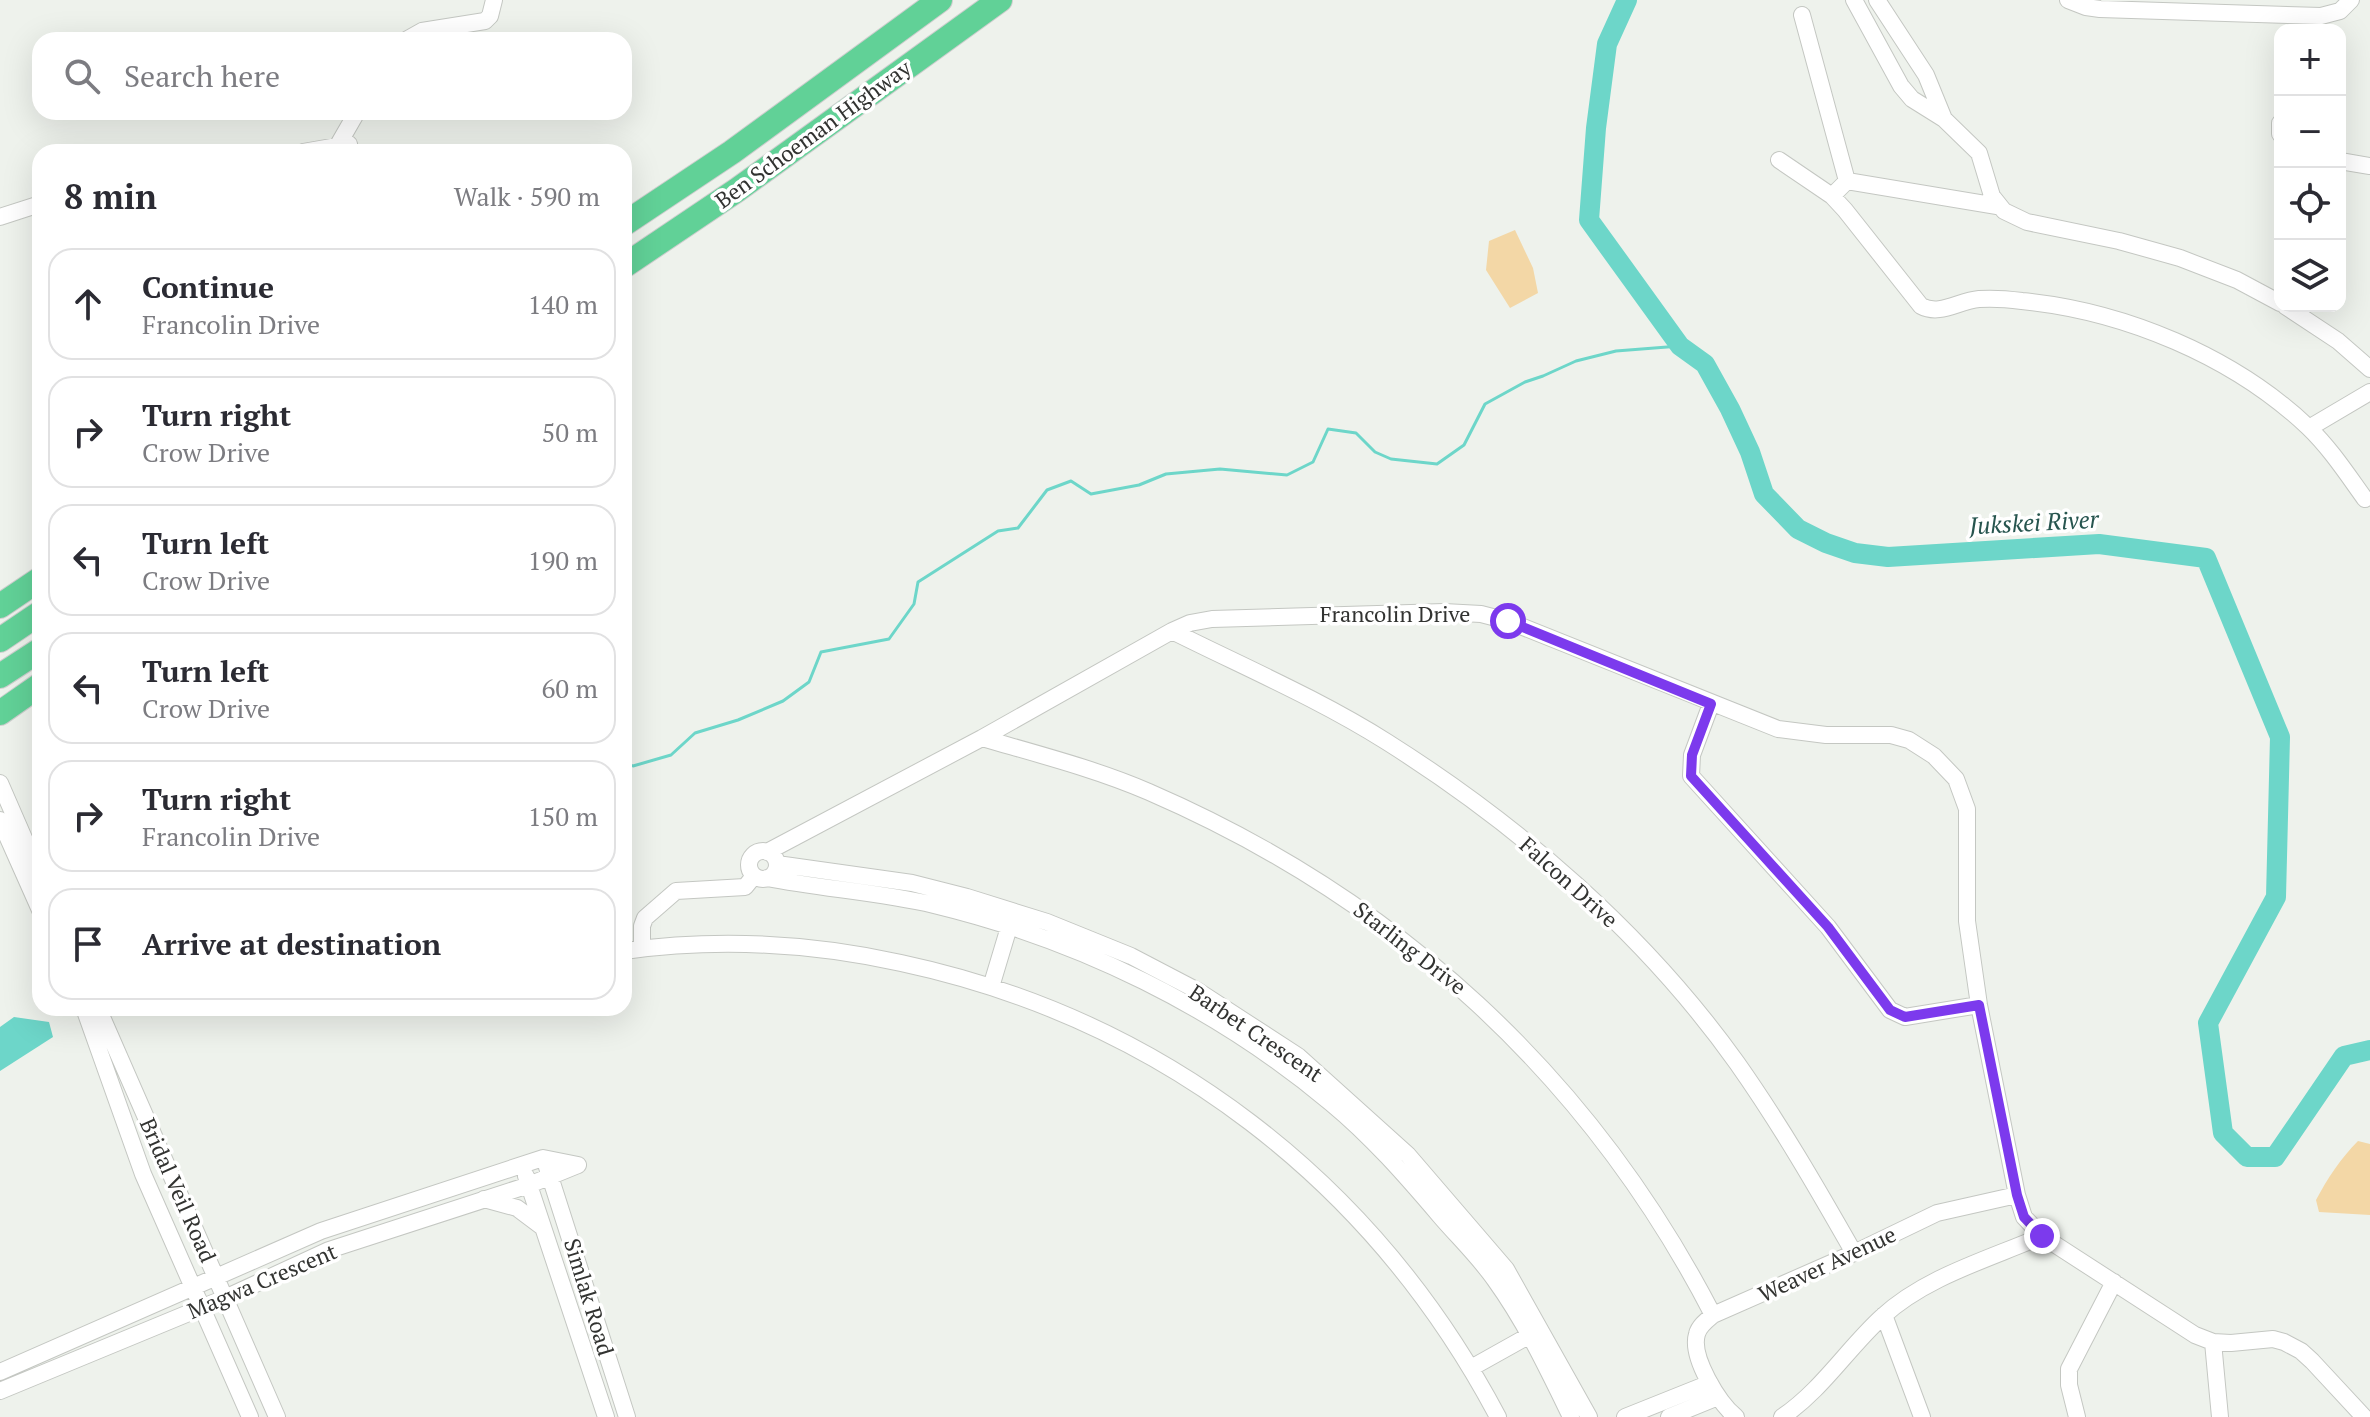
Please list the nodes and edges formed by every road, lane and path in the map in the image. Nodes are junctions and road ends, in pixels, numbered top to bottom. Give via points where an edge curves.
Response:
1 (494, 0) edge
2 (940, 0) edge
3 (1000, 0) edge
4 (1854, 0) edge
5 (1877, 0) edge
6 (2068, 0) edge
7 (2351, 0) edge
8 (1802, 15) dead end
9 (420, 32) edge
10 (1904, 40) junction
11 (1883, 53) junction
12 (1944, 119) junction
13 (354, 120) edge
14 (344, 144) edge
15 (732, 152) junction
16 (1779, 160) dead end
17 (2346, 162) edge
18 (2370, 166) edge
19 (1847, 181) junction
20 (1832, 196) junction
21 (1997, 206) junction
22 (32, 207) edge
23 (632, 207) edge
24 (0, 217) edge
25 (632, 219) edge
26 (632, 261) edge
27 (2274, 300) edge
28 (2294, 312) edge
29 (2370, 369) edge
30 (2370, 392) edge
31 (2309, 428) junction
32 (2365, 499) dead end
33 (32, 572) edge
34 (32, 584) edge
35 (0, 590) edge
36 (0, 606) edge
37 (32, 618) edge
38 (1172, 631) junction
39 (0, 640) edge
40 (32, 655) edge
41 (0, 676) edge
42 (32, 691) edge
43 (1711, 704) junction
44 (0, 713) edge
45 (982, 738) junction
46 (0, 783) edge
47 (0, 820) edge
48 (32, 857) edge
49 (766, 868) junction
50 (32, 892) edge
51 (1009, 927) junction
52 (1044, 930) junction
53 (642, 948) junction
54 (632, 950) edge
55 (991, 987) junction
56 (1193, 998) junction
57 (1979, 1005) junction
58 (87, 1016) edge
59 (102, 1016) edge
60 (1298, 1056) junction
61 (1284, 1068) junction
62 (543, 1158) junction
63 (1402, 1160) junction
64 (522, 1165) junction
65 (550, 1178) junction
66 (529, 1185) junction
67 (2017, 1195) junction
68 (484, 1199) junction
69 (543, 1227) junction
70 (2042, 1236) junction
71 (1854, 1253) junction
72 (1500, 1273) junction
73 (216, 1277) junction
74 (2114, 1282) junction
75 (192, 1287) junction
76 (225, 1298) junction
77 (201, 1307) junction
78 (1713, 1315) junction
79 (1884, 1315) junction
80 (1530, 1335) junction
81 (2213, 1342) junction
82 (1471, 1368) junction
83 (0, 1372) edge
84 (1714, 1390) junction
85 (0, 1391) edge
86 (250, 1417) edge
87 (277, 1417) edge
88 (606, 1417) edge
89 (627, 1417) edge
90 (1498, 1417) edge
91 (1571, 1417) edge
92 (1589, 1417) edge
93 (1625, 1417) edge
94 (1669, 1417) edge
95 (1736, 1417) edge
96 (1782, 1417) edge
97 (1922, 1417) edge
98 (2077, 1417) edge
99 (2220, 1417) edge
100 (2364, 1417) edge

1 - 9 street via 485,21
2 - 15 highway, Ben Schoeman Highway
3 - 26 highway, Ben Schoeman Highway
4 - 11 street
5 - 10 street
6 - 7 street via 2100,9 2321,16 2340,11
8 - 19 street
10 - 11 street
10 - 12 street
11 - 12 street via 1912,99
12 - 21 street via 1979,153
13 - 14 street
15 - 23 highway
15 - 25 highway, Ben Schoeman Highway
16 - 20 street
17 - 18 street
19 - 20 street
19 - 21 street
20 - 31 street via 1914,301 1928,310 1993,298 2125,323 2216,362
21 - 27 street via 2027,222 2180,258
22 - 24 street
28 - 29 street
30 - 31 street
31 - 32 street
33 - 35 highway
34 - 36 highway
37 - 39 highway
38 - 43 street, Francolin Drive via 1212,619 1481,614
38 - 45 street, Francolin Drive
38 - 71 street, Falcon Drive via 1386,741 1554,864 1704,1020 1786,1136
40 - 41 highway
42 - 44 highway
43 - 57 street via 1692,755 1691,776 1828,927 1890,1010 1905,1017
43 - 57 street, Francolin Drive via 1778,729 1891,735 1922,747 1947,768 1967,809 1967,921
45 - 49 street, Francolin Drive
45 - 78 street, Starling Drive via 1147,791 1225,828 1350,901 1419,952 1521,1044 1573,1101 1686,1262
46 - 48 street
47 - 50 street
49 - 51 street, Barbet Crescent via 814,887 898,897
49 - 52 street, Barbet Crescent via 912,883 967,897
49 - 53 street, Francolin Drive via 745,887 676,891 645,918
51 - 52 street, Barbet Crescent
51 - 55 street
52 - 56 street, Barbet Crescent
53 - 54 street
53 - 55 street via 737,943 807,947 941,971
55 - 82 street via 1132,1045 1250,1121 1330,1189 1375,1237
56 - 60 street, Barbet Crescent
56 - 61 street, Barbet Crescent
57 - 67 street, Francolin Drive
58 - 75 street, Bridal Veil Road via 143,1174
59 - 73 street, Bridal Veil Road
60 - 61 street
60 - 63 street, Barbet Crescent
61 - 63 street, Barbet Crescent
62 - 64 street, Magwa Crescent
62 - 65 street, Simlak Road
62 - 65 street via 578,1165
63 - 72 street, Barbet Crescent
64 - 66 street, Simlak Road
64 - 73 street, Magwa Crescent via 321,1231
65 - 66 street, Magwa Crescent
65 - 89 street, Simlak Road
66 - 68 street, Magwa Crescent
66 - 69 street, Simlak Road
67 - 70 street, Francolin Drive via 2024,1217
67 - 71 street, Weaver Avenue via 1937,1213
68 - 69 street via 517,1208
68 - 76 street, Magwa Crescent via 329,1250
69 - 88 street, Simlak Road
70 - 74 street, Francolin Drive
70 - 79 street via 1926,1286
71 - 78 street, Weaver Avenue
72 - 80 street, Barbet Crescent
72 - 92 street, Barbet Crescent
73 - 75 street, Magwa Crescent
73 - 76 street, Bridal Veil Road
74 - 81 street, Francolin Drive via 2159,1314
74 - 98 street via 2069,1369
75 - 77 street, Bridal Veil Road
75 - 83 street, Magwa Crescent
76 - 77 street, Magwa Crescent
76 - 87 street, Bridal Veil Road
77 - 85 street, Magwa Crescent
77 - 86 street, Bridal Veil Road
78 - 84 street via 1697,1333 1696,1349
79 - 96 street
79 - 97 street
80 - 82 street
80 - 91 street, Barbet Crescent
81 - 99 street
81 - 100 street, Francolin Drive via 2284,1342 2312,1361
82 - 90 street
84 - 93 street
84 - 94 street
84 - 95 street

